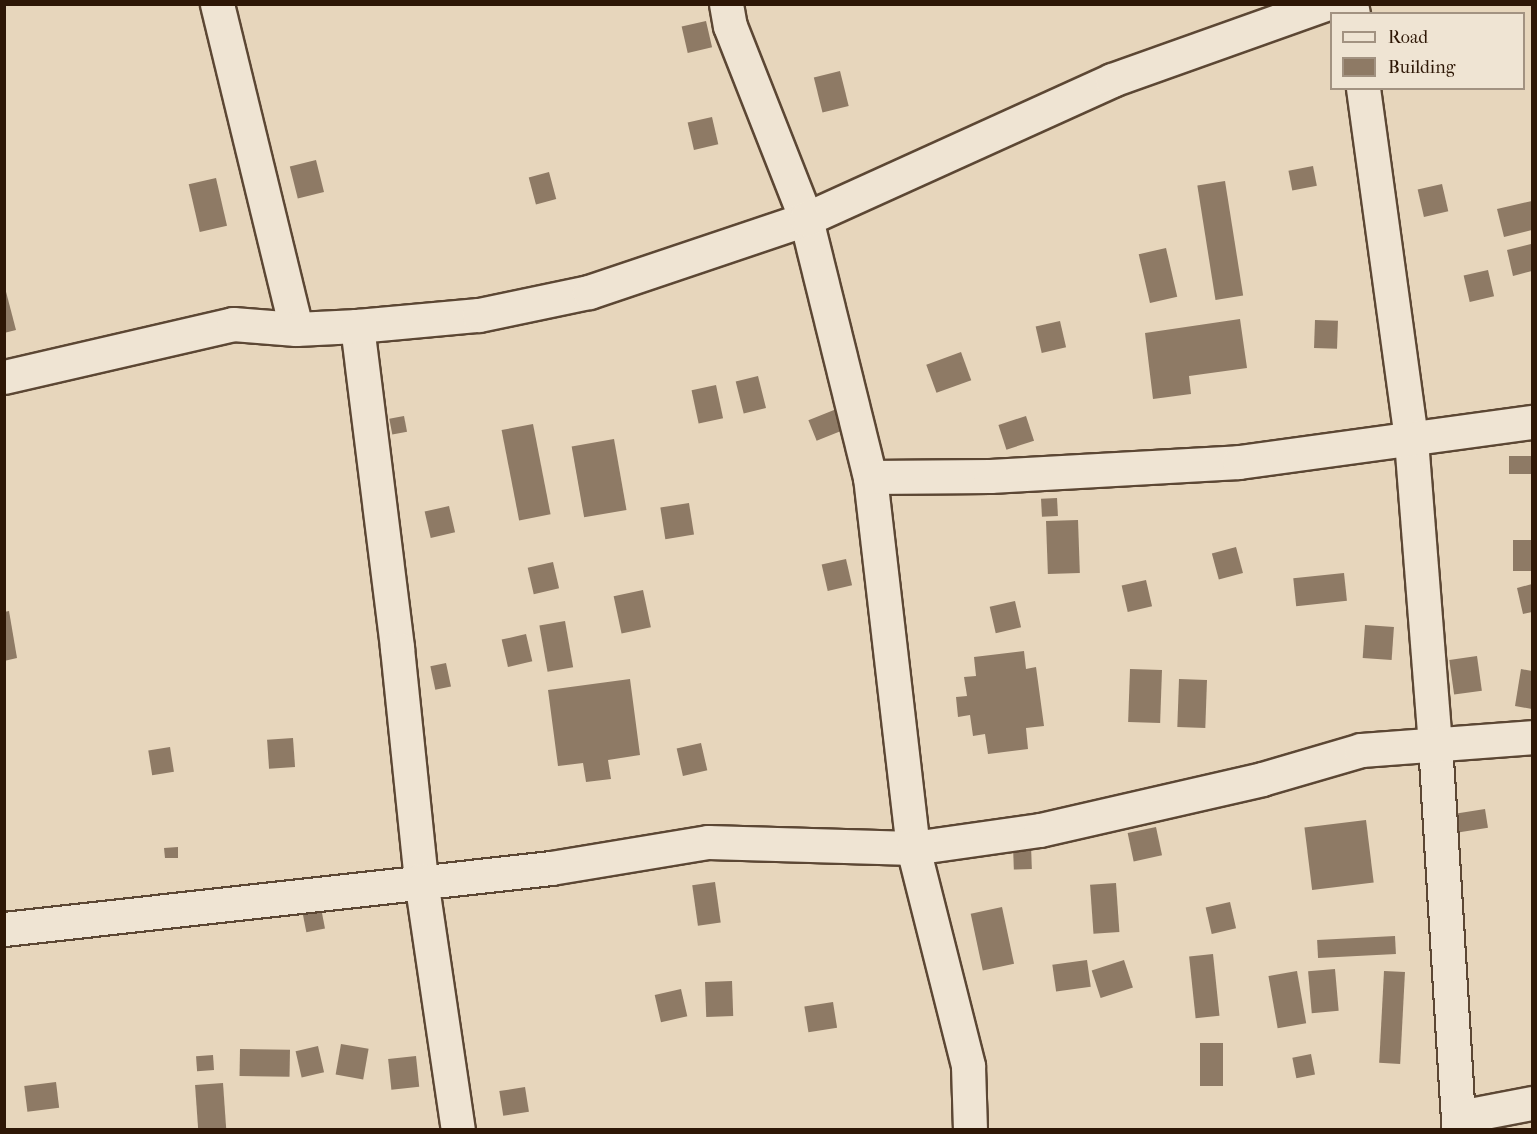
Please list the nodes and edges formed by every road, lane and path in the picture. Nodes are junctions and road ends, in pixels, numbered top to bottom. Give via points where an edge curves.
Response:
1 (217, 4) edge
2 (726, 4) edge
3 (1326, 4) edge
4 (1285, 11) edge
5 (1363, 90) edge
6 (806, 219) junction
7 (357, 326) junction
8 (296, 329) junction
9 (4, 377) edge
10 (1533, 422) edge
11 (1411, 440) junction
12 (870, 477) junction
13 (1533, 737) edge
14 (1435, 743) junction
15 (913, 848) junction
16 (421, 880) junction
17 (4, 928) edge
18 (1533, 1103) edge
19 (1459, 1123) edge
20 (458, 1130) edge
21 (970, 1130) edge

1 - 8 street
2 - 6 street via 730,26
3 - 4 street
4 - 6 street via 1112,80
5 - 11 street
6 - 7 street via 589,292 479,315
6 - 12 street
7 - 8 street
7 - 16 street
8 - 9 street via 233,324
10 - 11 street
11 - 12 street via 1239,462 1002,476
11 - 14 street
12 - 15 street
13 - 14 street
14 - 15 street via 1361,750 1262,779 1040,830
14 - 19 street
15 - 16 street via 708,843 550,868
15 - 21 street via 968,1066
16 - 17 street
16 - 20 street
18 - 19 street

